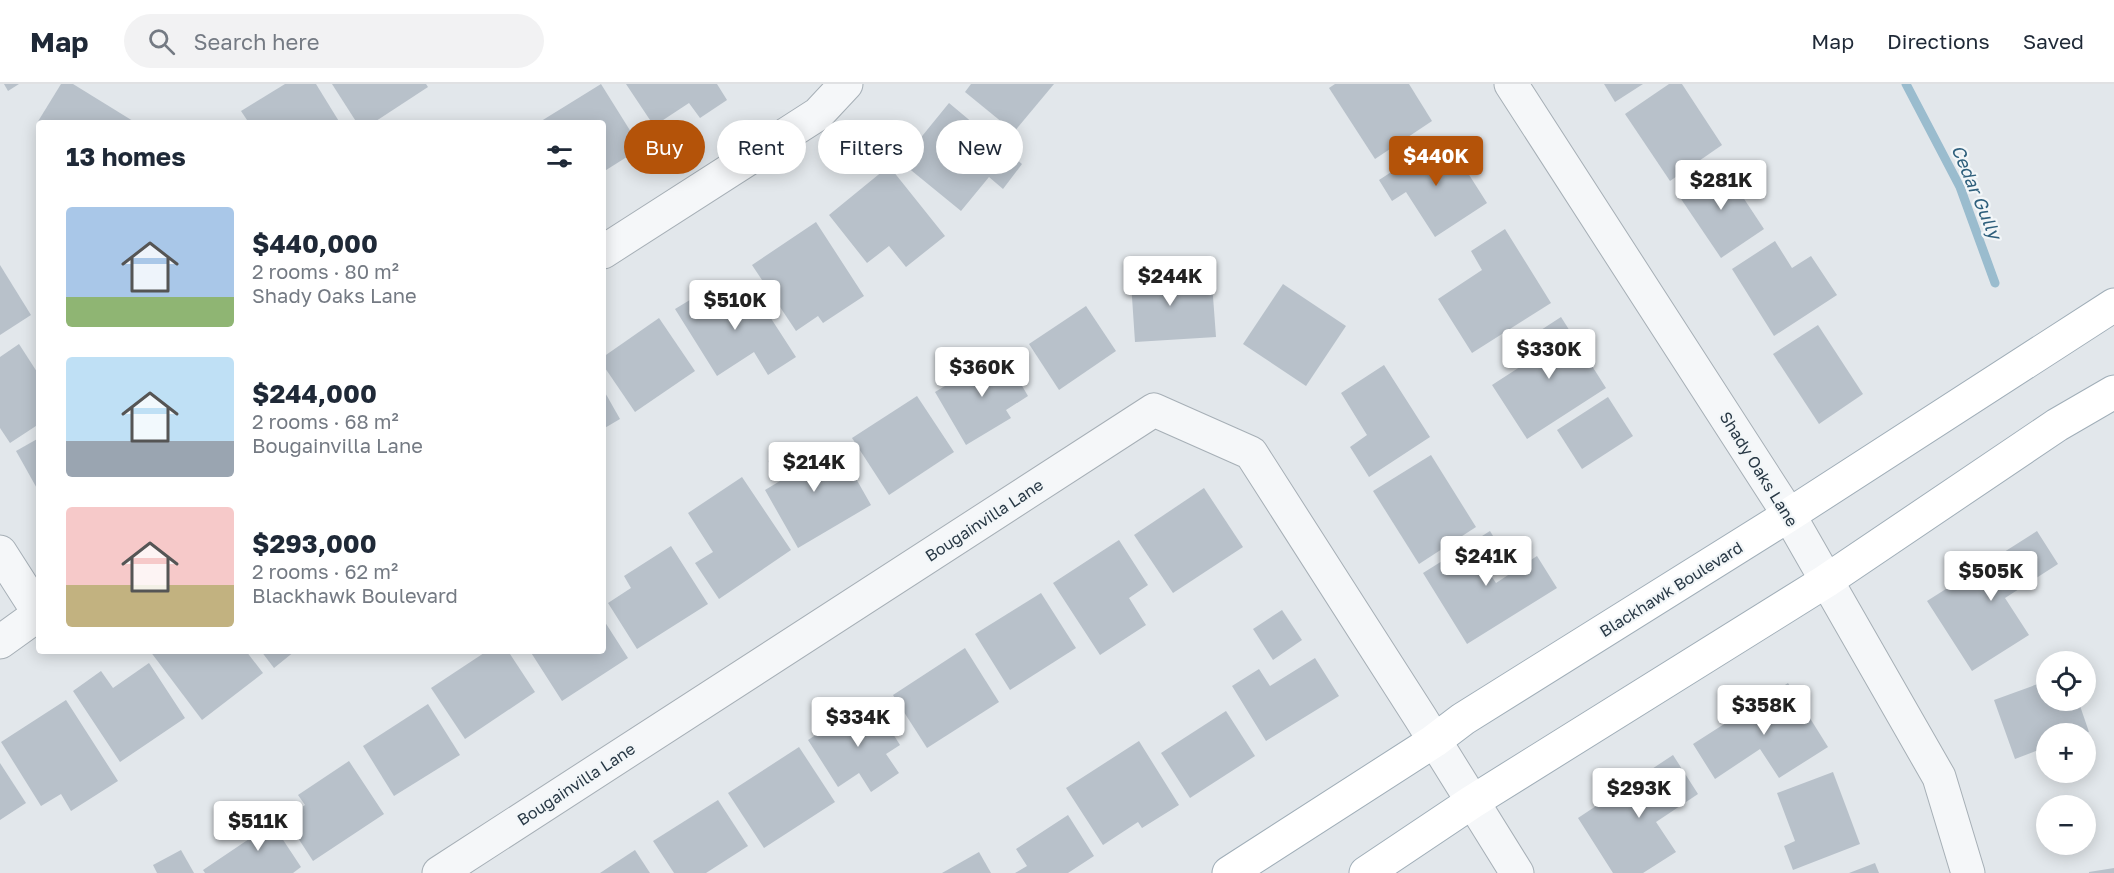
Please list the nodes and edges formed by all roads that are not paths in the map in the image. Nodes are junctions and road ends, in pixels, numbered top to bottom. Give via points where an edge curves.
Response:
1 (846, 84) edge
2 (1511, 84) edge
3 (606, 250) edge
4 (2114, 305) edge
5 (2114, 392) edge
6 (1789, 515) junction
7 (0, 552) edge
8 (1826, 581) junction
9 (36, 609) edge
10 (36, 616) edge
11 (0, 642) edge
12 (1434, 741) junction
13 (1472, 802) junction
14 (439, 873) edge
15 (1229, 873) edge
16 (1366, 873) edge
17 (1516, 873) edge
18 (1968, 873) edge

1 - 3 street via 818,114
2 - 6 street, Shady Oaks Lane
4 - 6 main road, Blackhawk Boulevard
5 - 8 main road via 2057,425
6 - 8 street, Shady Oaks Lane
6 - 12 main road, Blackhawk Boulevard
7 - 9 street
8 - 13 main road
8 - 18 street, Shady Oaks Lane via 1939,777
10 - 11 street
12 - 13 street
12 - 14 street, Bougainvilla Lane via 1251,453 1154,410
12 - 15 main road, Blackhawk Boulevard
13 - 16 main road
13 - 17 street

